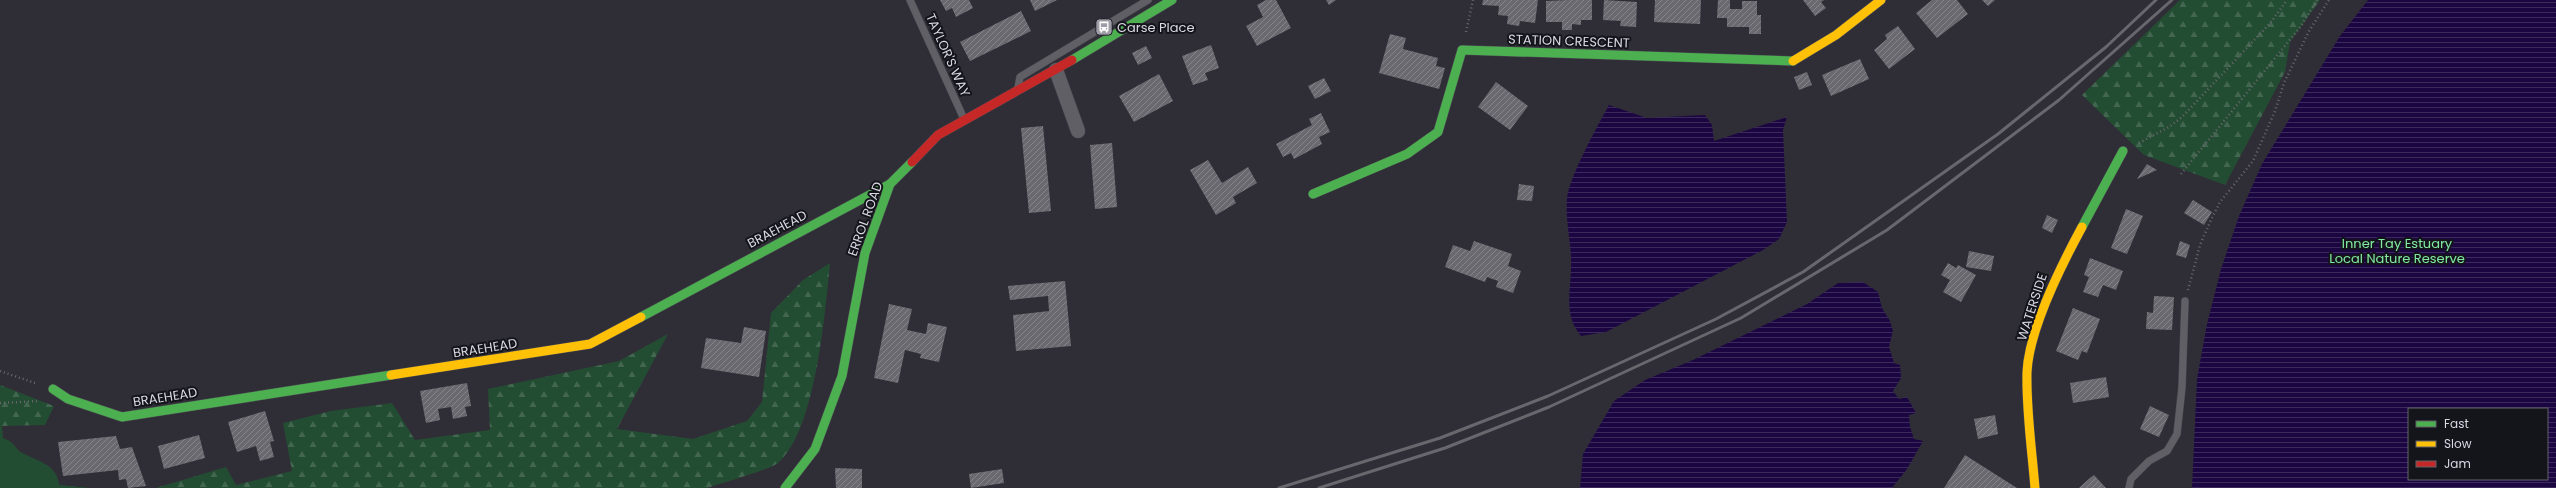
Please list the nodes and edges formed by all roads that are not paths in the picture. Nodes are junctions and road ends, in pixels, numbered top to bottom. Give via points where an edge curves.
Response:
1 (910, 0) edge
2 (1148, 0) edge
3 (1172, 0) edge
4 (1881, 0) edge
5 (1056, 70) junction
6 (1019, 90) junction
7 (964, 120) junction
8 (1078, 131) dead end
9 (2123, 152) road end
10 (890, 184) junction
11 (1313, 194) dead end
12 (2185, 301) road end
13 (53, 389) road end
14 (785, 488) edge
15 (2035, 488) edge
16 (2129, 488) edge

1 - 7 lane, TAYLOR'S WAY
2 - 6 lane via 1020,77 1017,84
3 - 5 street, ERROL ROAD
4 - 11 street, STATION CRESCENT via 1836,35 1794,61 1462,50 1438,132 1407,154
5 - 6 street, ERROL ROAD
5 - 8 street
6 - 7 street, ERROL ROAD
7 - 10 street, ERROL ROAD via 938,135
9 - 15 street, WATERSIDE via 2056,275 2034,339 2027,371
10 - 13 street, BRAEHEAD via 590,344 122,417 68,399
10 - 14 street, ERROL ROAD via 865,253 842,376 815,449
12 - 16 lane via 2182,387 2177,434 2167,451 2149,461 2131,479

